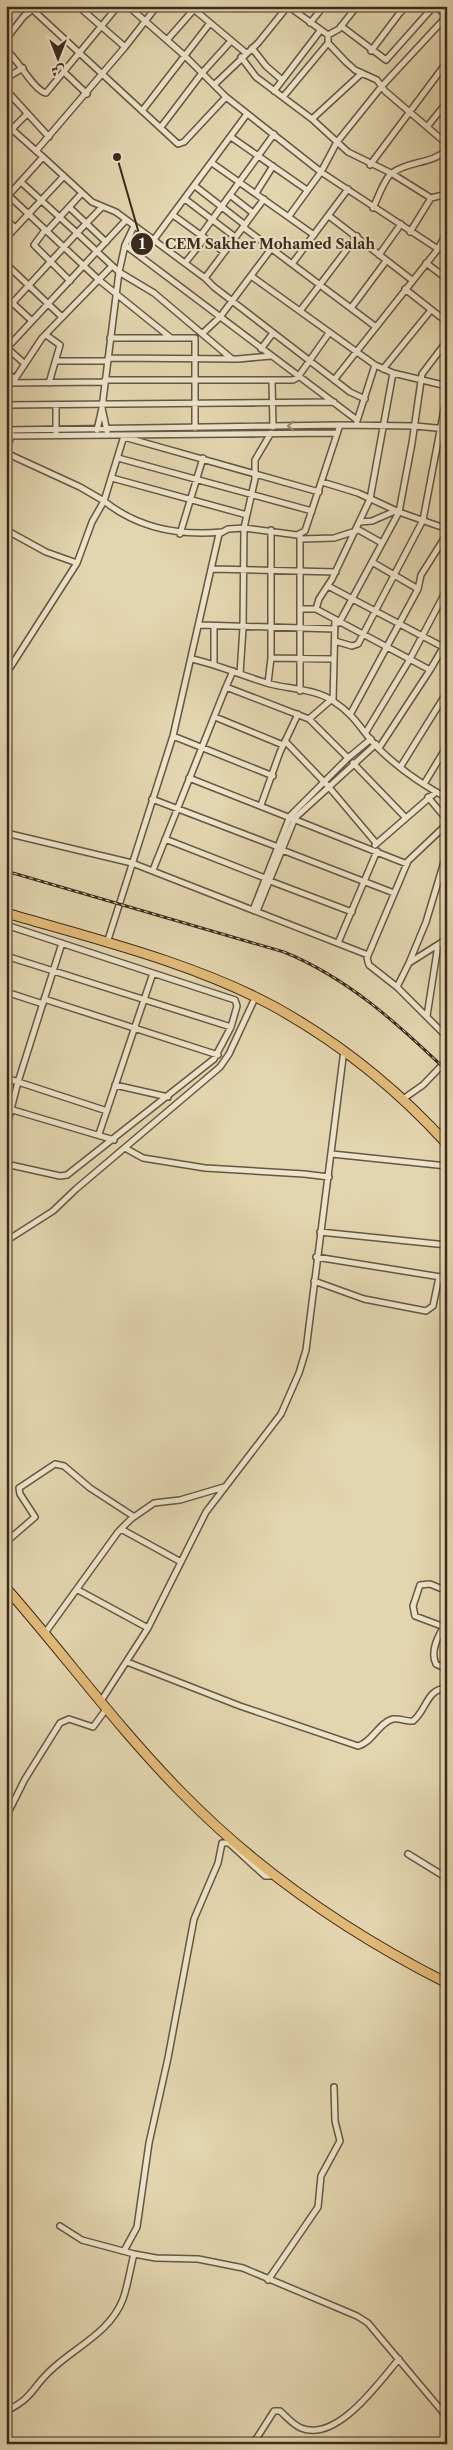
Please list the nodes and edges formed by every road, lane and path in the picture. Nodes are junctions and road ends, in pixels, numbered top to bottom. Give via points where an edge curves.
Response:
1 (26, 6) edge
2 (78, 6) edge
3 (118, 6) edge
4 (128, 6) edge
5 (157, 6) edge
6 (288, 6) edge
7 (324, 6) edge
8 (357, 6) edge
9 (394, 6) edge
10 (405, 6) edge
11 (434, 6) edge
12 (194, 7) edge
13 (35, 8) edge
14 (401, 12) junction
15 (447, 16) edge
16 (145, 21) junction
17 (210, 23) junction
18 (310, 23) junction
19 (341, 26) junction
20 (102, 27) junction
21 (320, 31) junction
22 (328, 35) junction
23 (6, 39) edge
24 (167, 40) junction
25 (231, 41) junction
26 (328, 43) junction
27 (125, 47) junction
28 (252, 48) junction
29 (6, 50) edge
30 (371, 51) junction
31 (80, 52) junction
32 (244, 55) junction
33 (185, 56) junction
34 (447, 62) edge
35 (23, 68) junction
36 (64, 72) junction
37 (202, 73) junction
38 (362, 73) junction
39 (104, 74) junction
40 (6, 78) edge
41 (282, 80) junction
42 (214, 86) junction
43 (382, 86) junction
44 (6, 90) edge
45 (274, 91) junction
46 (87, 94) junction
47 (283, 96) junction
48 (226, 98) junction
49 (447, 102) edge
50 (142, 111) junction
51 (408, 112) junction
52 (27, 114) junction
53 (247, 114) junction
54 (312, 119) junction
55 (6, 124) edge
56 (160, 127) junction
57 (427, 127) junction
58 (12, 129) junction
59 (274, 134) junction
60 (49, 137) junction
61 (231, 137) junction
62 (337, 142) junction
63 (447, 144) edge
64 (36, 151) junction
65 (446, 152) edge
66 (259, 156) junction
67 (43, 157) junction
68 (212, 163) junction
69 (370, 164) junction
70 (273, 166) junction
71 (321, 172) junction
72 (391, 173) junction
73 (64, 176) junction
74 (21, 182) junction
75 (240, 182) junction
76 (194, 186) junction
77 (348, 189) junction
78 (307, 190) junction
79 (82, 193) junction
80 (256, 193) junction
81 (447, 194) edge
82 (7, 195) edge
83 (230, 195) junction
84 (431, 198) junction
85 (185, 199) junction
86 (264, 199) junction
87 (41, 200) junction
88 (69, 207) junction
89 (102, 207) junction
90 (222, 207) junction
91 (373, 208) junction
92 (253, 213) junction
93 (28, 214) junction
94 (173, 215) junction
95 (289, 216) junction
96 (328, 216) junction
97 (59, 218) junction
98 (6, 220) edge
99 (126, 220) junction
100 (213, 220) junction
101 (86, 223) junction
102 (401, 224) junction
103 (134, 226) junction
104 (244, 226) junction
105 (15, 228) junction
106 (46, 231) junction
107 (77, 232) junction
108 (410, 232) junction
109 (447, 232) edge
110 (314, 235) junction
111 (203, 236) junction
112 (357, 236) junction
113 (235, 237) junction
114 (6, 238) edge
115 (154, 240) junction
116 (106, 242) junction
117 (125, 245) junction
118 (64, 247) junction
119 (271, 249) junction
120 (438, 249) junction
121 (98, 252) junction
122 (224, 252) junction
123 (379, 255) junction
124 (141, 257) junction
125 (386, 261) junction
126 (51, 262) junction
127 (185, 263) junction
128 (426, 263) junction
129 (6, 264) edge
130 (292, 264) junction
131 (84, 266) junction
132 (112, 266) junction
133 (11, 269) junction
134 (119, 272) junction
135 (6, 274) edge
136 (251, 276) junction
137 (205, 278) junction
138 (447, 278) edge
139 (99, 280) junction
140 (412, 280) junction
141 (70, 281) junction
142 (319, 284) junction
143 (29, 286) junction
144 (405, 290) junction
145 (116, 295) junction
146 (6, 297) edge
147 (232, 301) junction
148 (13, 303) junction
149 (48, 303) junction
150 (351, 308) junction
151 (6, 310) edge
152 (430, 310) junction
153 (300, 311) junction
154 (62, 317) junction
155 (220, 317) junction
156 (31, 320) junction
157 (447, 322) edge
158 (376, 327) junction
159 (203, 333) junction
160 (273, 333) junction
161 (329, 333) junction
162 (46, 335) junction
163 (110, 338) junction
164 (171, 338) junction
165 (195, 338) junction
166 (209, 338) junction
167 (447, 341) edge
168 (7, 348) edge
169 (262, 349) junction
170 (356, 353) junction
171 (271, 356) junction
172 (194, 359) junction
173 (232, 359) junction
174 (107, 360) junction
175 (310, 360) junction
176 (56, 361) junction
177 (25, 364) junction
178 (375, 365) junction
179 (383, 369) junction
180 (6, 372) edge
181 (393, 373) junction
182 (299, 376) junction
183 (14, 380) junction
184 (194, 380) junction
185 (272, 380) junction
186 (334, 380) junction
187 (422, 380) junction
188 (105, 381) junction
189 (6, 383) edge
190 (50, 383) junction
191 (447, 386) edge
192 (447, 394) edge
193 (365, 399) junction
194 (334, 402) junction
195 (272, 403) junction
196 (194, 404) junction
197 (6, 405) edge
198 (56, 405) junction
199 (102, 406) junction
200 (356, 423) junction
201 (340, 425) junction
202 (273, 426) junction
203 (382, 426) junction
204 (415, 426) junction
205 (195, 428) junction
206 (444, 428) edge
207 (106, 431) junction
208 (56, 432) junction
209 (97, 432) junction
210 (9, 433) edge
211 (125, 433) junction
212 (271, 433) junction
213 (337, 433) junction
214 (6, 448) edge
215 (6, 453) edge
216 (118, 458) junction
217 (203, 458) junction
218 (256, 473) junction
219 (112, 478) junction
220 (196, 479) junction
221 (322, 482) junction
222 (319, 492) junction
223 (252, 494) junction
224 (190, 499) junction
225 (370, 499) junction
226 (104, 501) junction
227 (312, 511) junction
228 (397, 512) junction
229 (247, 515) junction
230 (423, 520) junction
231 (360, 522) junction
232 (244, 528) junction
233 (446, 529) edge
234 (6, 530) edge
235 (271, 530) junction
236 (356, 530) junction
237 (222, 532) junction
238 (180, 534) junction
239 (301, 537) junction
240 (382, 543) junction
241 (372, 562) junction
242 (78, 563) junction
243 (213, 569) junction
244 (244, 569) junction
245 (270, 570) junction
246 (302, 572) junction
247 (336, 572) junction
248 (394, 575) junction
249 (328, 586) junction
250 (418, 589) junction
251 (447, 589) edge
252 (351, 599) junction
253 (302, 609) junction
254 (316, 609) junction
255 (374, 611) junction
256 (337, 622) junction
257 (400, 624) junction
258 (200, 625) junction
259 (214, 626) junction
260 (243, 628) junction
261 (270, 628) junction
262 (301, 629) junction
263 (335, 629) junction
264 (362, 634) junction
265 (422, 636) junction
266 (335, 641) junction
267 (447, 641) edge
268 (387, 647) junction
269 (443, 647) junction
270 (271, 658) junction
271 (192, 659) junction
272 (300, 659) junction
273 (334, 659) junction
274 (410, 659) junction
275 (214, 664) junction
276 (430, 670) junction
277 (233, 671) junction
278 (6, 674) edge
279 (240, 674) junction
280 (268, 683) junction
281 (226, 687) junction
282 (300, 691) junction
283 (447, 692) edge
284 (332, 700) junction
285 (440, 703) junction
286 (447, 708) edge
287 (351, 713) junction
288 (298, 714) junction
289 (215, 717) junction
290 (308, 719) junction
291 (366, 732) junction
292 (173, 736) junction
293 (371, 738) junction
294 (284, 743) junction
295 (364, 744) junction
296 (377, 746) junction
297 (447, 746) edge
298 (202, 748) junction
299 (369, 749) junction
300 (348, 758) junction
301 (353, 763) junction
302 (401, 766) junction
303 (273, 776) junction
304 (189, 778) junction
305 (326, 784) junction
306 (424, 784) junction
307 (436, 792) junction
308 (428, 797) junction
309 (446, 797) edge
310 (152, 799) junction
311 (261, 806) junction
312 (177, 808) junction
313 (293, 817) junction
314 (406, 818) junction
315 (447, 820) edge
316 (447, 824) edge
317 (6, 832) edge
318 (165, 839) junction
319 (376, 843) junction
320 (280, 849) junction
321 (374, 850) junction
322 (447, 852) edge
323 (132, 863) junction
324 (406, 864) junction
325 (152, 870) junction
326 (268, 880) junction
327 (365, 882) junction
328 (394, 893) junction
329 (255, 911) junction
330 (352, 912) junction
331 (6, 913) edge
332 (6, 925) edge
333 (447, 939) edge
334 (62, 943) junction
335 (338, 943) junction
336 (107, 944) junction
337 (438, 945) junction
338 (368, 955) junction
339 (6, 956) edge
340 (409, 963) junction
341 (53, 971) junction
342 (152, 973) junction
343 (397, 987) junction
344 (6, 992) edge
345 (255, 998) junction
346 (144, 1000) junction
347 (43, 1002) junction
348 (427, 1016) junction
349 (231, 1027) junction
350 (134, 1030) junction
351 (447, 1038) edge
352 (344, 1050) junction
353 (218, 1055) junction
354 (447, 1060) edge
355 (6, 1078) edge
356 (18, 1082) junction
357 (115, 1085) junction
358 (168, 1097) junction
359 (404, 1099) junction
360 (9, 1108) edge
361 (106, 1111) junction
362 (6, 1128) edge
363 (99, 1134) junction
364 (114, 1140) junction
365 (447, 1144) edge
366 (126, 1148) junction
367 (332, 1154) junction
368 (6, 1164) edge
369 (447, 1166) edge
370 (329, 1178) junction
371 (320, 1232) junction
372 (6, 1241) edge
373 (447, 1244) edge
374 (316, 1257) junction
375 (439, 1277) junction
376 (447, 1278) edge
377 (314, 1281) junction
378 (224, 1486) junction
379 (133, 1516) junction
380 (121, 1529) junction
381 (6, 1542) edge
382 (181, 1562) junction
383 (6, 1588) edge
384 (78, 1590) junction
385 (447, 1591) edge
386 (446, 1625) edge
387 (148, 1628) junction
388 (45, 1633) junction
389 (127, 1662) junction
390 (447, 1669) edge
391 (447, 1688) edge
392 (104, 1705) junction
393 (6, 1817) edge
394 (408, 1854) dead end
395 (275, 1876) junction
396 (447, 1878) edge
397 (447, 1983) edge
398 (334, 2087) dead end
399 (60, 2226) dead end
400 (124, 2251) junction
401 (134, 2254) junction
402 (268, 2280) junction
403 (399, 2359) junction
404 (6, 2411) edge
405 (447, 2417) edge
406 (253, 2444) edge

1 - 13 street
2 - 20 street
3 - 20 street
4 - 16 street
5 - 16 street
6 - 18 street
6 - 28 street
7 - 18 street
8 - 19 street
9 - 14 street
10 - 14 street
11 - 15 street
11 - 30 street via 388,60
12 - 17 street
12 - 24 street
13 - 23 street via 24,16
13 - 31 street
14 - 30 street
15 - 43 street
16 - 24 street
16 - 27 street
17 - 25 street
17 - 33 street
18 - 21 street
19 - 22 street
19 - 30 street
20 - 27 street
20 - 31 street
21 - 22 street
21 - 41 street
22 - 26 street
24 - 33 street
25 - 32 street
25 - 37 street
26 - 38 street
26 - 47 street
27 - 39 street
28 - 32 street
28 - 41 street
29 - 35 street
31 - 36 street
31 - 39 street
32 - 42 street
32 - 45 street via 256,77
33 - 37 street
33 - 50 street
34 - 51 street
35 - 36 street via 45,94
35 - 40 street
36 - 46 street
37 - 42 street
37 - 56 street
38 - 43 street
38 - 54 street
39 - 46 street
39 - 50 street
41 - 45 street
42 - 48 street
43 - 51 street
43 - 62 street
44 - 52 street
45 - 47 street
46 - 60 street
47 - 54 street
48 - 53 street
48 - 56 street via 182,144 177,144
49 - 57 street
50 - 56 street
51 - 57 street
51 - 69 street
52 - 58 street
52 - 60 street
53 - 59 street
53 - 61 street
54 - 62 street
55 - 58 street
57 - 63 street
58 - 64 street
59 - 66 street
59 - 71 street
60 - 64 street
61 - 66 street
61 - 68 street
62 - 69 street
62 - 71 street
64 - 67 street
65 - 72 street
66 - 70 street
66 - 75 street
67 - 73 street
67 - 74 street
68 - 75 street
68 - 76 street
69 - 72 street
70 - 78 street
70 - 80 street
71 - 77 street
71 - 78 street
72 - 84 street
72 - 91 street
73 - 79 street
73 - 87 street
74 - 82 street
74 - 87 street
75 - 80 street
75 - 83 street
76 - 85 street
76 - 90 street
77 - 91 street
77 - 96 street
78 - 95 street
79 - 88 street
79 - 89 street
80 - 86 street
81 - 84 street
82 - 93 street
83 - 90 street
83 - 92 street
84 - 108 street
85 - 94 street
85 - 100 street
86 - 92 street
86 - 95 street
87 - 93 street
87 - 97 street
88 - 97 street
88 - 101 street
89 - 99 street
89 - 101 street
90 - 100 street
90 - 104 street
91 - 102 street
92 - 104 street
93 - 105 street
93 - 106 street
94 - 111 street
94 - 115 street
95 - 110 street
96 - 110 street
96 - 112 street
97 - 106 street
97 - 107 street
98 - 105 street
99 - 103 street
99 - 116 street
100 - 111 street
100 - 113 street
101 - 107 street
101 - 116 street
102 - 108 street
102 - 123 street
103 - 115 street
103 - 117 street
104 - 113 street
104 - 119 street
105 - 114 street
106 - 118 street
106 - 126 street via 33,244
107 - 118 street
107 - 121 street
108 - 120 street
109 - 120 street
110 - 130 street
111 - 122 street
111 - 127 street
112 - 123 street
112 - 142 street
113 - 122 street
115 - 124 street
115 - 127 street
116 - 121 street
117 - 124 street
117 - 134 street
118 - 126 street
118 - 131 street
119 - 130 street
119 - 136 street
120 - 128 street
121 - 131 street
121 - 132 street
122 - 137 street
123 - 125 street
124 - 155 street
125 - 140 street
125 - 150 street
126 - 141 street
126 - 143 street
127 - 137 street
128 - 138 street
128 - 140 street
129 - 133 street
130 - 142 street
131 - 139 street
131 - 141 street
132 - 134 street
132 - 139 street
133 - 135 street
133 - 143 street
134 - 145 street
134 - 159 street via 154,293
136 - 147 street
136 - 153 street
137 - 147 street
139 - 145 street
139 - 154 street
140 - 144 street
141 - 149 street
142 - 150 street
142 - 153 street
143 - 148 street
143 - 149 street
144 - 152 street
144 - 158 street
145 - 163 street
145 - 164 street
146 - 148 street
147 - 155 street
147 - 160 street
148 - 151 street
148 - 156 street
149 - 154 street
149 - 156 street
150 - 158 street
152 - 157 street
152 - 179 street
153 - 161 street
154 - 162 street
155 - 159 street
155 - 169 street
156 - 168 street
158 - 170 street
159 - 166 street
160 - 169 street
160 - 175 street
161 - 170 street
161 - 175 street
162 - 176 street via 60,346
162 - 177 street
163 - 164 street
163 - 174 street
164 - 165 street
165 - 166 street
165 - 172 street
166 - 173 street
167 - 187 street via 424,368
168 - 177 street
169 - 171 street
170 - 178 street
170 - 186 street
171 - 173 street
171 - 182 street
172 - 173 street
172 - 174 street
172 - 184 street
174 - 176 street
174 - 188 street
175 - 182 street
175 - 186 street
176 - 190 street
177 - 183 street
178 - 179 street
178 - 193 street
179 - 181 street
180 - 183 street
181 - 187 street
181 - 203 street
182 - 185 street via 293,380
182 - 194 street
183 - 189 street
183 - 190 street
184 - 185 street
184 - 188 street
184 - 196 street
185 - 195 street
186 - 193 street
187 - 191 street
187 - 204 street
188 - 190 street
188 - 199 street
192 - 206 street
193 - 200 street
194 - 195 street
194 - 200 street
195 - 196 street
195 - 202 street
196 - 199 street
196 - 205 street
197 - 198 street
198 - 199 street
198 - 208 street
199 - 207 street
199 - 209 street
200 - 201 street
200 - 203 street
201 -> 202 street
201 - 213 street
202 - 205 street
203 - 204 street
203 - 225 street
204 - 206 street
204 - 228 street
205 - 211 street
206 - 230 street
207 - 209 street
207 - 211 street
208 - 209 street
208 - 210 street
210 - 214 street
211 - 212 street
211 - 216 street
211 - 217 street
212 - 213 street
212 - 218 street via 255,460
213 - 221 street
215 - 226 street via 80,486
216 - 219 street
216 - 220 street
217 - 218 street
217 - 220 street
218 - 222 street
218 - 223 street
219 - 224 street
219 - 226 street
220 - 223 street
220 - 224 street
221 - 222 street
221 - 225 street
222 - 227 street
223 - 227 street
223 - 229 street
224 - 229 street
224 - 238 street
225 - 228 street
225 - 231 street
226 - 238 street via 133,520
226 - 242 street via 92,522
227 - 239 street
228 - 230 street
228 - 231 street
228 - 240 street
229 - 232 street
230 - 233 street
230 - 248 street
231 - 236 street
232 - 235 street
232 - 237 street
232 - 244 street
233 - 250 street via 421,574
234 - 242 street via 46,552
235 - 239 street
235 - 245 street
236 - 239 street via 334,538
236 - 240 street
236 - 247 street
237 - 238 street
237 - 243 street
239 - 246 street
240 - 241 street
241 - 248 street
241 - 252 street
242 - 278 street
243 - 244 street
243 - 258 street
244 - 245 street
244 - 260 street
245 - 246 street
245 - 261 street
246 - 247 street
246 - 253 street
247 - 249 street
248 - 250 street
248 - 255 street
249 - 252 street
249 - 254 street
250 - 257 street
251 - 265 street
252 - 255 street
252 - 256 street
253 - 254 street
253 - 262 street
254 - 256 street
255 - 257 street
255 - 264 street
256 - 263 street
256 - 264 street
257 - 265 street
257 - 268 street
258 - 259 street
258 - 271 street
259 - 260 street
259 - 275 street
260 - 261 street
260 - 279 street
261 - 262 street
261 - 270 street
262 - 263 street
262 - 272 street
263 - 266 street
264 - 266 street via 355,646
264 - 268 street
265 - 269 street
265 - 274 street
266 - 273 street
267 - 269 street
268 - 274 street
268 - 287 street
269 - 276 street
270 - 272 street
270 - 280 street
271 - 275 street
271 - 292 street
272 - 273 street
272 - 282 street
273 - 284 street
274 - 276 street
274 - 291 street
275 - 277 street
276 - 296 street
277 - 279 street
277 - 281 street
279 - 280 street
280 - 282 street
281 - 288 street
281 - 289 street
282 - 284 street
283 - 285 street
284 - 287 street
284 - 290 street
285 - 286 street
285 - 302 street
287 - 291 street
288 - 290 street
288 - 294 street
289 - 294 street
289 - 298 street
290 - 300 street
291 - 293 street
292 - 298 street
292 - 310 street
293 - 295 street
293 - 296 street
294 - 303 street
294 - 305 street
295 - 299 street
295 - 300 street
296 - 299 street
296 - 302 street
297 - 306 street
298 - 303 street
298 - 304 street
299 - 301 street
300 - 305 street
301 - 305 street
301 - 314 street
302 - 306 street
303 - 311 street
304 - 311 street
304 - 312 street
305 - 313 street
305 - 319 street
306 - 307 street
307 - 308 street
307 - 309 street
308 - 314 street
308 - 315 street
310 - 312 street
310 - 323 street
311 - 313 street
312 - 318 street
312 - 320 street
313 - 320 street
313 - 321 street
314 - 319 street
316 - 324 street
317 - 323 street
318 - 325 street
318 - 326 street
319 - 321 street
320 - 326 street
320 - 327 street
321 - 324 street
321 - 327 street
322 - 340 street via 426,922
323 - 325 street
323 - 336 street
324 - 328 street
325 - 329 street
326 - 329 street
326 - 330 street
327 - 328 street
327 - 330 street
328 - 338 street
329 - 335 street
330 - 335 street
331 - 336 main road
332 - 334 street
333 - 337 street
334 - 341 street
334 - 342 street
335 - 338 street
336 - 345 main road via 184,969
337 - 340 street
337 - 348 street
338 - 343 street via 369,965
339 - 341 street
340 - 343 street
341 - 346 street
341 - 347 street
342 - 346 street
342 - 349 street via 235,1000 237,1009
343 - 348 street
344 - 347 street
345 - 352 main road
345 - 366 street via 220,1067
346 - 349 street
346 - 350 street
347 - 350 street
347 - 356 street
348 - 351 street
349 - 353 street
350 - 353 street
350 - 357 street
352 - 359 main road
352 - 367 street
353 - 358 street
354 - 359 street
355 - 356 street
356 - 360 street
356 - 361 street
357 - 358 street
357 - 361 street
358 - 364 street
359 - 365 main road
360 - 362 street
360 - 363 street
361 - 363 street
363 - 364 street
364 - 368 street via 67,1175
366 - 370 street via 143,1158 205,1168
366 - 372 street via 53,1211
367 - 369 street
367 - 370 street
370 - 371 street
371 - 373 street
371 - 374 street
374 - 375 street
374 - 377 street
375 - 376 street
375 - 377 street via 434,1306 426,1311 364,1299
377 - 378 street via 306,1350 299,1373 278,1418
378 - 379 street via 180,1500 159,1501
378 - 382 street via 206,1512
379 - 380 street
379 - 381 street via 90,1488 64,1466 55,1464 19,1488 35,1517
380 - 382 street
380 - 384 street
382 - 387 street
383 - 388 main road
384 - 387 street
384 - 388 street
385 - 386 street via 430,1584 420,1585 412,1611 414,1616
386 - 390 street via 434,1648 434,1659 436,1664
387 - 389 street
388 - 392 main road
389 - 391 street via 240,1706 358,1746 394,1719 413,1721 431,1694 439,1688
389 - 392 street
392 - 393 street via 93,1726 69,1719 60,1723
392 - 395 main road via 181,1793
394 - 396 street
395 - 397 main road via 378,1947
395 - 400 street via 265,1876 229,1844 225,1842 221,1846 218,1863 194,1919 149,2143 137,2226
398 - 402 street via 340,2141 321,2176 318,2207
399 - 400 street via 82,2240
400 - 401 street
401 - 402 street via 198,2259 242,2268
401 - 404 street via 123,2299 102,2330 51,2370 28,2399
402 - 403 street via 357,2316 368,2323
403 - 405 street
403 - 406 street via 344,2420 308,2429 291,2422 280,2411 274,2411

